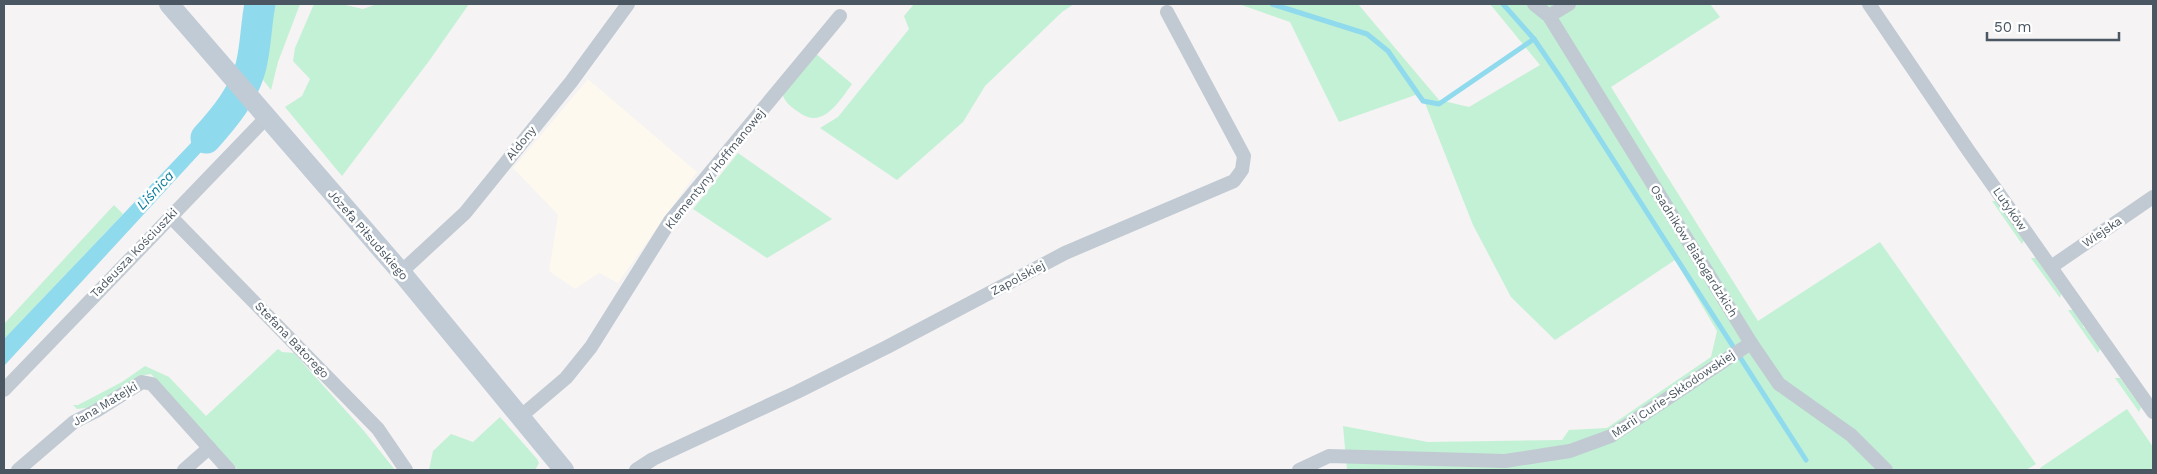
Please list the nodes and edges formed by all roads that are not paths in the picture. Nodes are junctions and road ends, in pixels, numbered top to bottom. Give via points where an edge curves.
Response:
1 (168, 4) edge
2 (628, 4) edge
3 (1534, 4) edge
4 (1569, 4) edge
5 (1869, 4) edge
6 (1167, 12) dead end
7 (840, 16) dead end
8 (1549, 16) junction
9 (266, 118) junction
10 (2153, 197) edge
11 (170, 216) junction
12 (2051, 267) junction
13 (401, 272) junction
14 (1747, 345) junction
15 (4, 390) edge
16 (2153, 412) edge
17 (520, 417) junction
18 (209, 448) junction
19 (557, 468) edge
20 (18, 470) edge
21 (184, 470) edge
22 (229, 470) edge
23 (406, 470) edge
24 (636, 470) edge
25 (1299, 470) edge
26 (1886, 470) edge

1 - 9 street, Józefa Piłsudskiego
2 - 13 street, Aldony via 571,82 465,213
3 - 8 street, Osadników Białogardzkich
4 - 8 street
5 - 12 street, Lutyków
6 - 24 street, Zapolskiej via 1244,156 1242,170 1234,181 1065,252 879,351 653,458
7 - 17 street, Klementyny Hoffmanowej via 670,221 591,346 566,378
8 - 14 street, Osadników Białogardzkich
9 - 11 street, Tadeusza Kościuszki
9 - 13 street, Józefa Piłsudskiego
10 - 12 street, Wiejska
11 - 15 street, Tadeusza Kościuszki
11 - 23 street, Stefana Batorego via 378,429
12 - 16 street, Lutyków
13 - 17 street, Józefa Piłsudskiego
14 - 25 street, Marii Curie-Skłodowskiej via 1611,436 1570,451 1505,461 1329,456
14 - 26 street, Osadników Białogardzkich via 1779,384 1851,435
17 - 19 street, Józefa Piłsudskiego
18 - 20 street, Jana Matejki via 146,381 74,422
18 - 21 street
18 - 22 street, Jana Matejki

